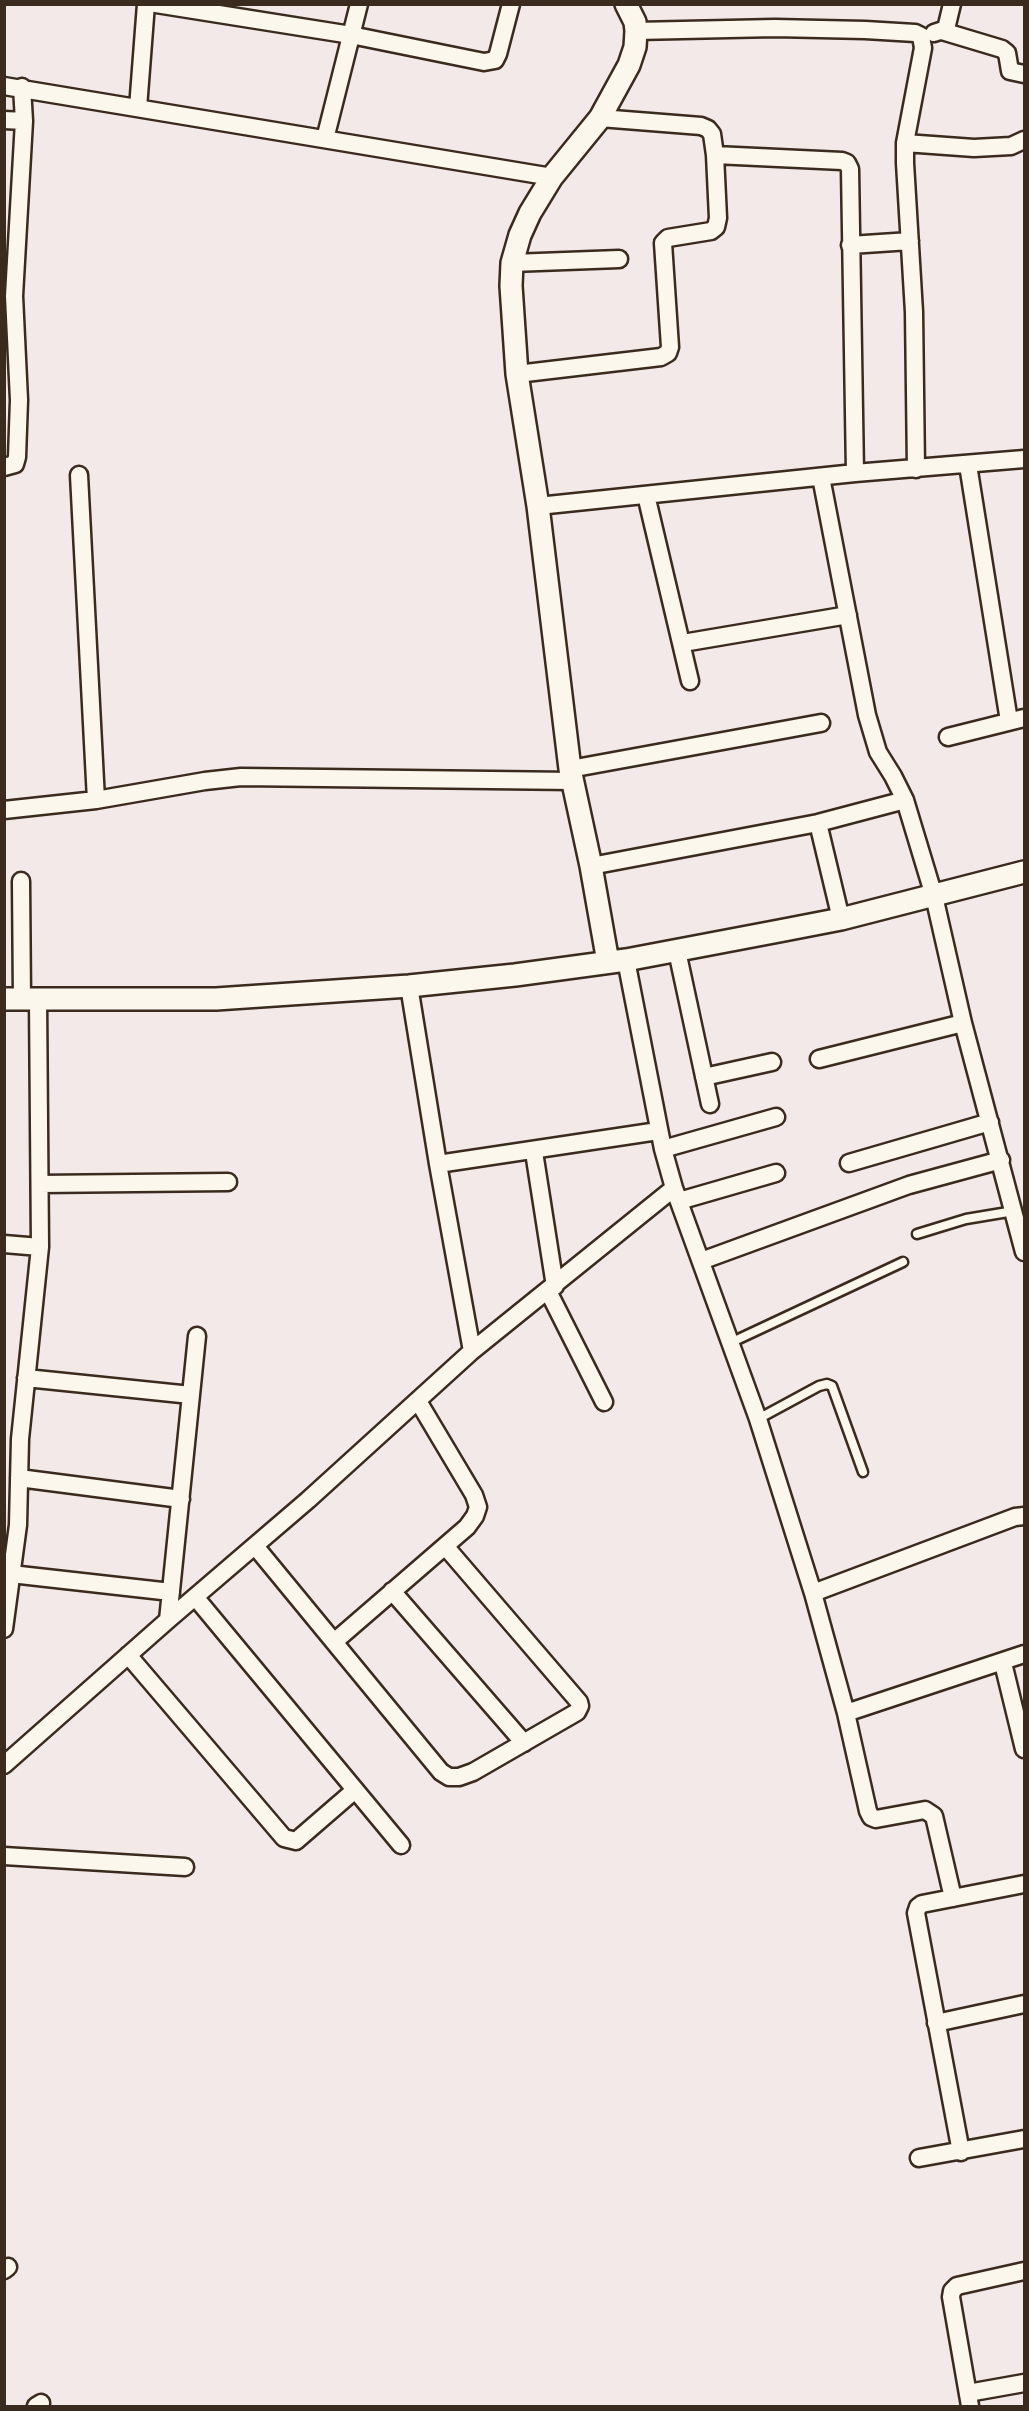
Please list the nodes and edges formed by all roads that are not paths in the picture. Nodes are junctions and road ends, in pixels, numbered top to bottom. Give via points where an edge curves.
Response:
1 (146, 4) edge
2 (156, 4) edge
3 (359, 4) edge
4 (511, 4) edge
5 (626, 4) edge
6 (952, 4) edge
7 (246, 11) edge
8 (636, 31) junction
9 (942, 31) junction
10 (351, 35) junction
11 (921, 36) junction
12 (1024, 74) edge
13 (4, 86) edge
14 (22, 87) junction
15 (138, 108) junction
16 (600, 118) junction
17 (4, 120) edge
18 (24, 121) junction
19 (325, 140) junction
20 (1024, 140) edge
21 (905, 143) junction
22 (716, 155) junction
23 (552, 177) junction
24 (910, 241) junction
25 (850, 245) junction
26 (619, 259) dead end
27 (512, 263) junction
28 (9, 296) edge
29 (517, 374) junction
30 (1024, 459) edge
31 (968, 465) junction
32 (4, 467) edge
33 (916, 469) junction
34 (855, 472) junction
35 (79, 475) dead end
36 (821, 477) junction
37 (646, 495) junction
38 (538, 506) junction
39 (848, 615) junction
40 (683, 643) junction
41 (690, 681) dead end
42 (1017, 720) edge
43 (821, 723) dead end
44 (948, 736) dead end
45 (571, 775) junction
46 (96, 800) junction
47 (904, 800) junction
48 (4, 810) edge
49 (818, 823) junction
50 (591, 866) junction
51 (1024, 872) edge
52 (21, 881) dead end
53 (934, 896) junction
54 (841, 919) junction
55 (677, 951) junction
56 (617, 961) junction
57 (410, 986) junction
58 (21, 999) edge
59 (963, 1023) junction
60 (819, 1059) dead end
61 (772, 1062) dead end
62 (704, 1077) junction
63 (710, 1104) dead end
64 (776, 1117) dead end
65 (990, 1122) junction
66 (658, 1131) junction
67 (663, 1149) junction
68 (534, 1152) junction
69 (1001, 1160) junction
70 (849, 1163) dead end
71 (438, 1164) junction
72 (776, 1173) dead end
73 (228, 1182) dead end
74 (40, 1184) junction
75 (677, 1194) junction
76 (1014, 1211) junction
77 (917, 1234) dead end
78 (4, 1244) edge
79 (1024, 1245) edge
80 (40, 1247) junction
81 (700, 1261) junction
82 (903, 1262) dead end
83 (551, 1288) junction
84 (197, 1336) dead end
85 (730, 1343) junction
86 (472, 1352) junction
87 (26, 1378) junction
88 (191, 1395) junction
89 (418, 1401) junction
90 (604, 1402) dead end
91 (758, 1419) junction
92 (863, 1472) dead end
93 (19, 1478) junction
94 (181, 1499) junction
95 (1024, 1516) edge
96 (11, 1525) edge
97 (255, 1546) junction
98 (445, 1546) junction
99 (11, 1574) junction
100 (393, 1591) junction
101 (171, 1592) junction
102 (813, 1593) junction
103 (196, 1598) junction
104 (168, 1620) junction
105 (4, 1629) edge
106 (334, 1642) junction
107 (1024, 1654) edge
108 (128, 1655) junction
109 (1003, 1663) junction
110 (846, 1713) junction
111 (524, 1743) junction
112 (1024, 1749) edge
113 (4, 1765) edge
114 (355, 1790) junction
115 (401, 1845) dead end
116 (4, 1856) edge
117 (185, 1866) dead end
118 (1024, 1884) edge
119 (952, 1898) junction
120 (1024, 2004) edge
121 (936, 2023) junction
122 (1024, 2139) edge
123 (961, 2152) junction
124 (919, 2158) dead end
125 (1024, 2271) edge
126 (1024, 2383) edge
127 (969, 2400) edge

1 - 15 street
2 - 7 street
3 - 10 street
4 - 10 street via 498,54 491,62
5 - 8 street
6 - 9 street via 949,24
7 - 10 street
8 - 11 street via 787,28
8 - 16 street via 629,65
9 - 11 street
9 - 12 street via 1002,49 1010,71
10 - 19 street
11 - 21 street via 923,48
13 - 14 street
14 - 15 street
14 - 18 street
15 - 19 street
16 - 22 street via 705,127 712,134
16 - 23 street
17 - 18 street
18 - 28 street
19 - 23 street
20 - 21 street via 1011,146 974,148
21 - 24 street
22 - 25 street via 847,163
22 - 29 street via 716,227 668,238 663,243 668,353
23 - 27 street via 520,234
24 - 25 street
24 - 33 street
25 - 34 street
26 - 27 street
27 - 29 street
28 - 32 street via 19,400 17,457 15,464
29 - 38 street
30 - 31 street
31 - 33 street
31 - 42 street
33 - 34 street
34 - 36 street
35 - 46 street
36 - 37 street
36 - 39 street
37 - 38 street
37 - 40 street
38 - 45 street
39 - 40 street
39 - 47 street via 878,752
40 - 41 street
42 - 44 street
43 - 45 street
45 - 46 street via 240,777
45 - 50 street
46 - 48 street
47 - 49 street
47 - 53 street
49 - 50 street
49 - 54 street
50 - 56 street
51 - 53 street
52 - 58 street
53 - 54 street
53 - 59 street
54 - 55 street
55 - 56 street
55 - 62 street
56 - 57 street
56 - 66 street
57 - 58 street via 216,999
57 - 71 street
58 - 74 street
59 - 60 street
59 - 65 street
61 - 62 street
62 - 63 street
64 - 67 street
65 - 69 street
65 - 70 street
66 - 67 street
66 - 68 street
67 - 75 street
68 - 71 street
68 - 83 street
69 - 76 street
69 - 81 street via 909,1185
71 - 86 street
72 - 75 street
73 - 74 street
74 - 80 street
75 - 81 street
75 - 83 street
76 - 77 lane via 966,1219
76 - 79 street
78 - 80 street
80 - 87 street
81 - 85 street
82 - 85 lane
83 - 86 street
83 - 90 street
84 - 88 street
85 - 91 street
86 - 89 street
87 - 88 street
87 - 93 street
88 - 94 street
89 - 97 street
89 - 98 street via 467,1480 478,1507 467,1527
91 - 92 lane via 819,1386 832,1386
91 - 102 street
93 - 94 street
93 - 96 street
94 - 101 street
95 - 102 street
96 - 99 street
97 - 103 street
97 - 106 street
98 - 100 street
98 - 111 street via 579,1701 577,1712
99 - 101 street
99 - 105 street
100 - 106 street
100 - 111 street
101 - 104 street
102 - 110 street
103 - 104 street
103 - 114 street
104 - 108 street
106 - 111 street via 449,1778 473,1772
107 - 109 street
108 - 113 street
108 - 114 street via 284,1838 296,1840
109 - 110 street
109 - 112 street
110 - 119 street via 868,1811 876,1819 925,1810 934,1816
114 - 115 street
116 - 117 street
118 - 119 street
119 - 121 street via 922,1904 916,1913
120 - 121 street
121 - 123 street
122 - 123 street
123 - 124 street
125 - 127 street via 957,2286 952,2291
126 - 127 street

